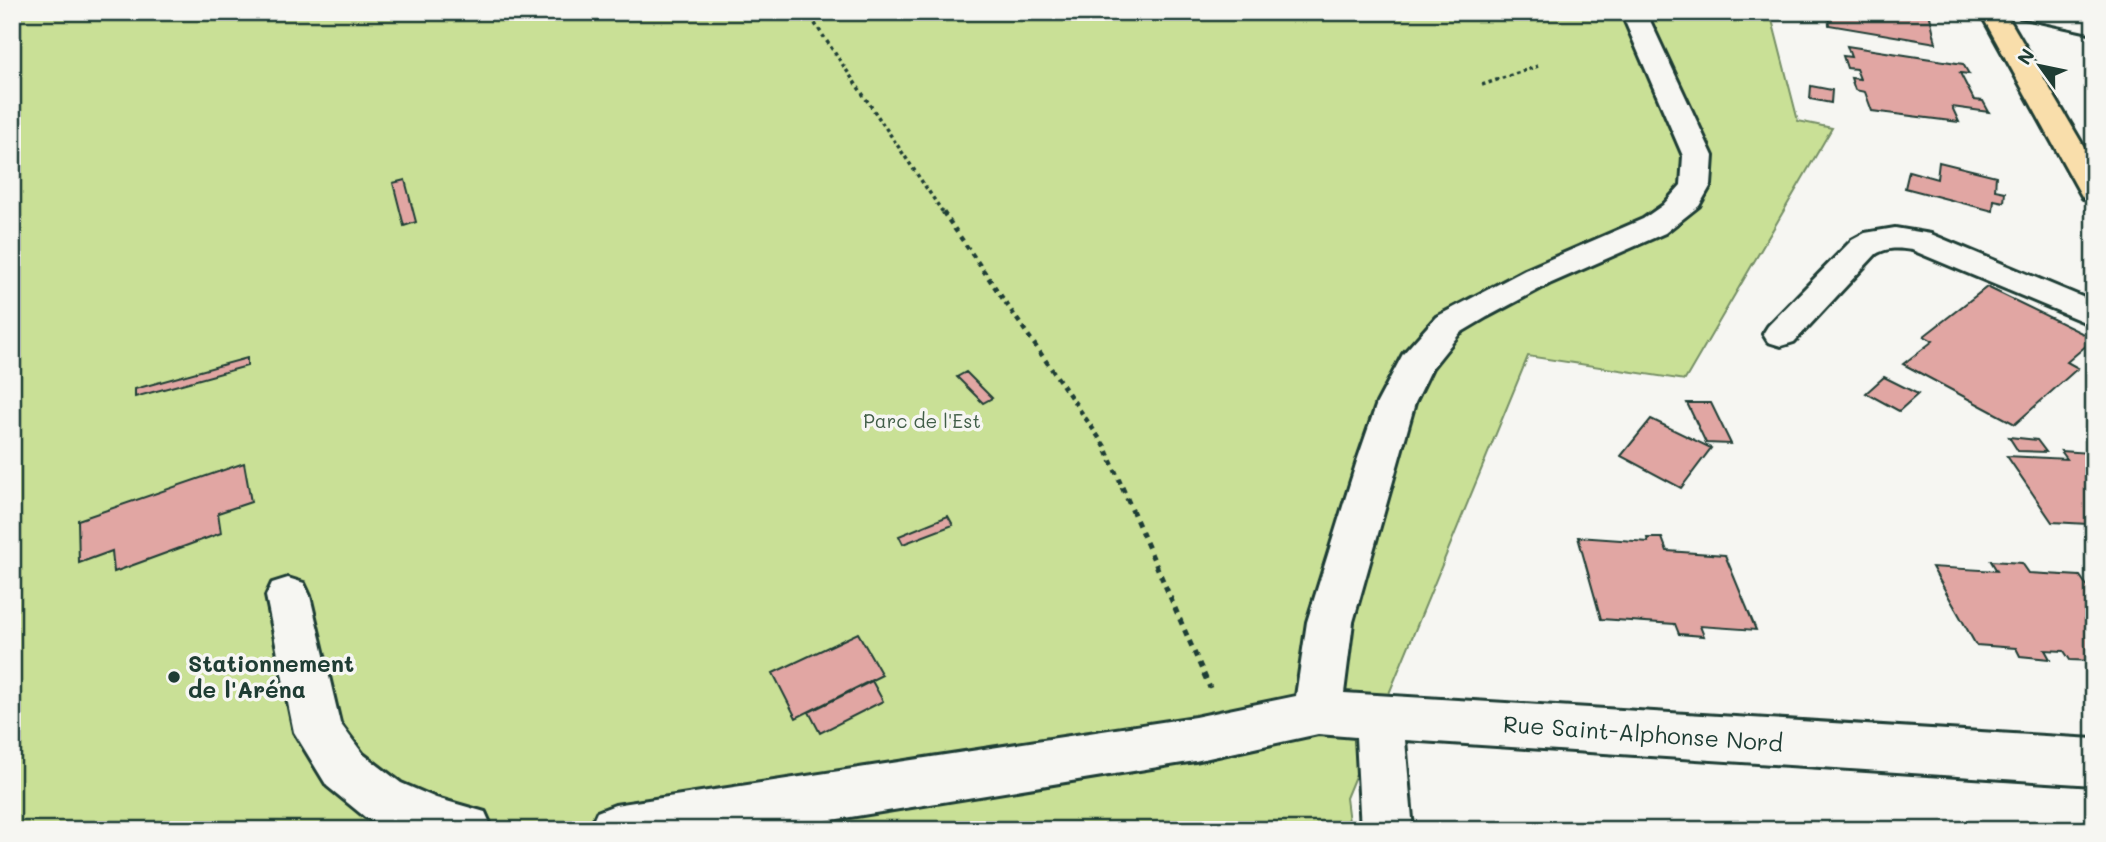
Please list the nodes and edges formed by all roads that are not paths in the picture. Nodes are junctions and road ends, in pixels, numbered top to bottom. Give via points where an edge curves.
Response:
1 (1633, 12) edge
2 (1992, 12) edge
3 (2029, 12) edge
4 (2094, 25) edge
5 (2094, 191) edge
6 (2094, 315) edge
7 (1781, 334) dead end
8 (288, 596) dead end
9 (1318, 713) junction
10 (1379, 717) junction
11 (2094, 762) edge
12 (467, 830) edge
13 (615, 830) edge
14 (1387, 830) edge

1 - 9 street via 1698,156 1696,185 1688,199 1654,226 1537,277 1448,325 1416,363 1388,426 1330,622
2 - 5 main road
3 - 4 street
6 - 7 street via 1942,249 1895,238 1864,247
8 - 12 street via 318,733 345,770 383,800 432,822
9 - 10 street, Rue Saint-Alphonse Nord
9 - 13 street, Rue Saint-Alphonse Nord via 1211,735
10 - 11 street, Rue Saint-Alphonse Nord
10 - 14 street

